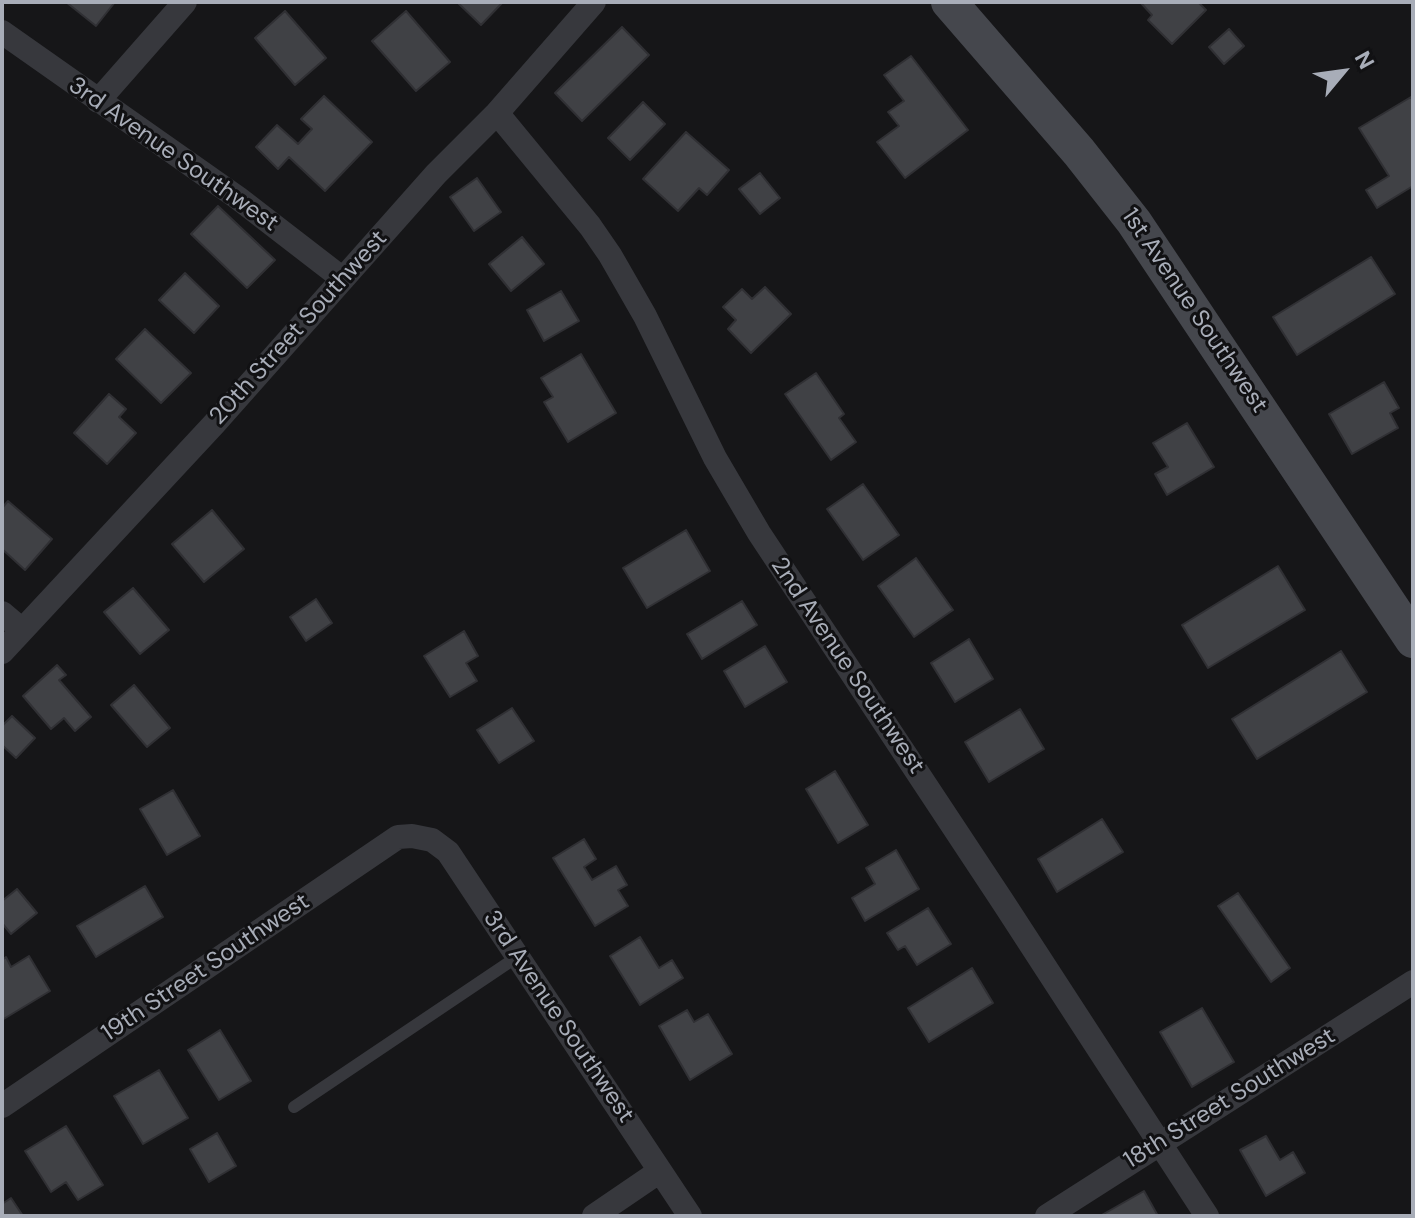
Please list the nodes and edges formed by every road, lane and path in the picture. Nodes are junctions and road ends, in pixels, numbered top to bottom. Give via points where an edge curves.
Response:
1 (185, 2) edge
2 (949, 2) edge
3 (586, 5) edge
4 (2, 32) edge
5 (98, 101) junction
6 (497, 113) junction
7 (343, 279) junction
8 (2, 613) edge
9 (22, 630) junction
10 (1413, 640) edge
11 (2, 652) edge
12 (412, 836) joint
13 (517, 957) junction
14 (1413, 982) edge
15 (2, 1106) edge
16 (294, 1107) dead end
17 (1159, 1145) junction
18 (660, 1171) junction
19 (594, 1216) edge
20 (690, 1216) edge
21 (1047, 1216) edge
22 (1207, 1216) edge

1 - 5 street
2 - 10 main road, 1st Avenue Southwest via 1134,222
3 - 6 street, 20th Street Southwest
4 - 5 street, 3rd Avenue Southwest
5 - 7 street, 3rd Avenue Southwest
6 - 7 street, 20th Street Southwest
6 - 17 street, 2nd Avenue Southwest via 610,255 759,533
7 - 9 street, 20th Street Southwest
8 - 9 street
9 - 11 street, 20th Street Southwest
12 - 13 street, 3rd Avenue Southwest via 432,840 448,852
12 - 15 street, 19th Street Southwest via 398,837
13 - 16 lane
13 - 18 street, 3rd Avenue Southwest
14 - 17 street, 18th Street Southwest
17 - 21 street, 18th Street Southwest
17 - 22 street, 2nd Avenue Southwest
18 - 19 street
18 - 20 street, 3rd Avenue Southwest

